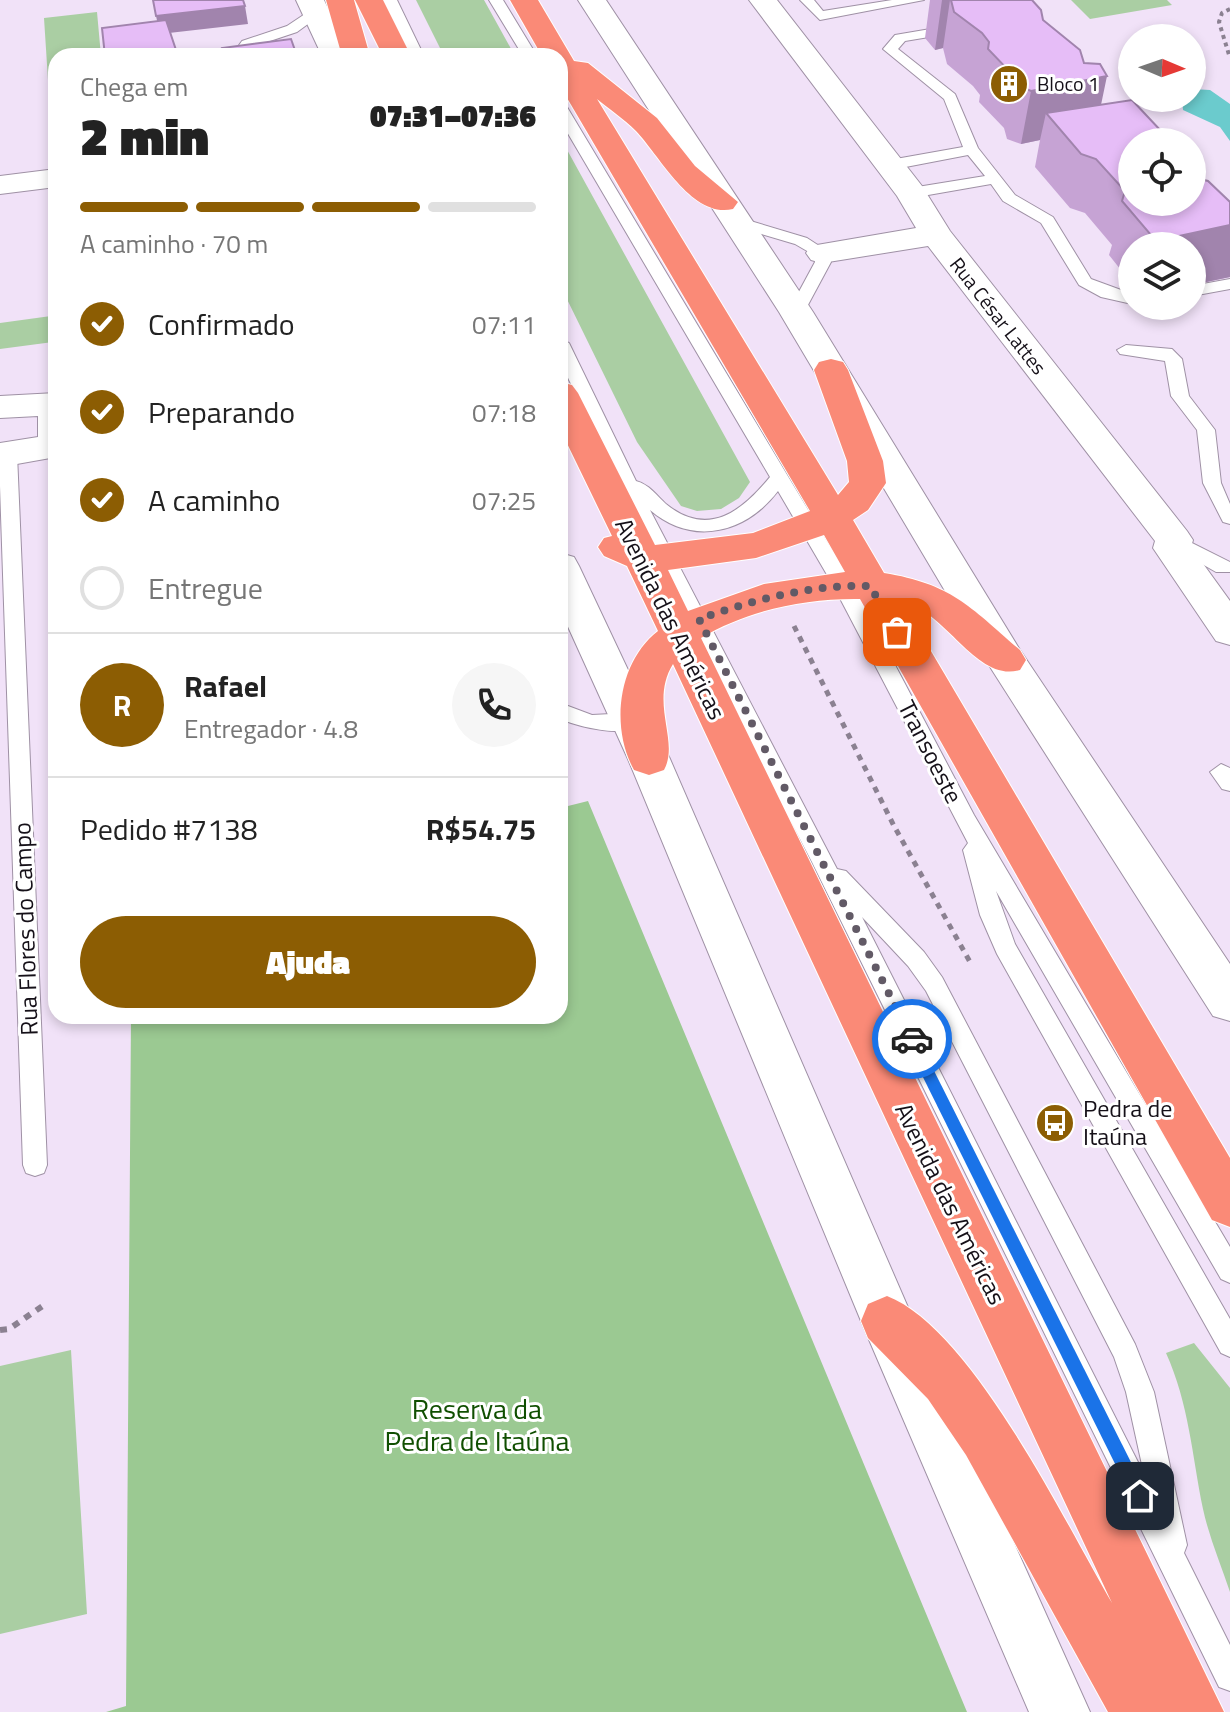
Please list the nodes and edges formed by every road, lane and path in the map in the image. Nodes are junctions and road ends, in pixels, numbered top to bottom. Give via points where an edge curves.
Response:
1 (369, 0) edge
2 (390, 0) edge
3 (496, 0) edge
4 (524, 0) edge
5 (592, 0) edge
6 (763, 0) edge
7 (807, 0) edge
8 (917, 0) edge
9 (322, 4) edge
10 (1230, 9) edge
11 (971, 26) edge
12 (244, 48) edge
13 (334, 48) edge
14 (351, 48) edge
15 (393, 48) edge
16 (413, 48) edge
17 (542, 48) edge
18 (545, 48) edge
19 (1230, 58) edge
20 (568, 68) edge
21 (568, 88) edge
22 (568, 120) edge
23 (972, 150) junction
24 (890, 165) junction
25 (48, 179) edge
26 (995, 179) junction
27 (0, 185) edge
28 (911, 193) junction
29 (729, 212) junction
30 (936, 235) junction
31 (822, 253) junction
32 (1230, 284) edge
33 (1206, 288) edge
34 (1118, 296) edge
35 (796, 312) junction
36 (1126, 350) dead end
37 (568, 359) edge
38 (831, 370) junction
39 (48, 405) edge
40 (568, 407) edge
41 (0, 409) edge
42 (48, 446) edge
43 (4, 454) edge
44 (568, 464) edge
45 (780, 477) junction
46 (627, 479) junction
47 (1230, 518) edge
48 (820, 522) junction
49 (1174, 540) junction
50 (652, 558) junction
51 (1226, 565) edge
52 (568, 583) edge
53 (856, 586) junction
54 (1230, 604) edge
55 (790, 617) dead end
56 (687, 626) junction
57 (1230, 631) edge
58 (1006, 660) junction
59 (568, 714) edge
60 (640, 740) junction
61 (966, 820) junction
62 (823, 862) junction
63 (970, 962) dead end
64 (1230, 1002) edge
65 (35, 1165) dead end
66 (1230, 1204) edge
67 (1230, 1271) edge
68 (44, 1305) dead end
69 (887, 1321) junction
70 (0, 1330) edge
71 (1230, 1344) edge
72 (1181, 1579) junction
73 (1230, 1676) edge
74 (1060, 1712) edge
75 (1141, 1712) edge
76 (1194, 1712) edge

1 - 15 highway
2 - 16 lane
3 - 17 lane
4 - 18 highway
5 - 29 main road
6 - 24 main road, Rua César Lattes
7 - 8 lane via 820,16
9 - 12 lane via 292,29
9 - 13 main road
9 - 14 highway
10 - 19 path via 1219,22
11 - 23 lane via 900,38 890,49 948,95
20 - 29 highway via 646,124 684,173
21 - 48 highway
22 - 45 lane
23 - 24 lane
23 - 26 lane
24 - 28 main road, Rua César Lattes
25 - 27 main road
26 - 28 lane
26 - 34 lane via 1009,198 1047,220 1085,282
28 - 30 main road, Rua César Lattes
29 - 31 lane
29 - 35 main road
30 - 31 main road
30 - 49 main road, Rua César Lattes
31 - 35 lane via 823,262
32 - 33 lane
35 - 38 main road
36 - 47 lane via 1166,353 1173,359 1173,377 1184,402 1206,430 1209,482
37 - 46 lane
38 - 48 highway via 868,483 855,501
38 - 58 main road
39 - 41 main road
40 - 50 highway, Avenida das Américas
42 - 43 main road
43 - 65 lane, Rua Flores do Campo
44 - 50 highway via 607,542
45 - 46 lane via 754,509 733,521 713,524 666,513
45 - 48 lane
46 - 50 lane
48 - 50 highway via 756,545
48 - 53 highway
49 - 51 lane
49 - 57 main road, Rua César Lattes via 1172,548
50 - 56 highway, Avenida das Américas
51 - 54 lane via 1218,585
52 - 60 main road
53 - 56 highway via 740,605
53 - 58 highway via 916,592 934,600
53 - 61 lane, Transoeste
53 - 66 highway
55 - 63 path via 894,826
56 - 60 highway via 657,654 645,675
56 - 62 lane
56 - 76 highway, Avenida das Américas
58 - 64 main road
59 - 60 lane
60 - 69 main road
61 - 67 lane, Transoeste
61 - 71 lane via 1005,947
62 - 72 lane
62 - 72 lane via 934,984 1126,1353 1140,1392
68 - 70 path
69 - 74 main road
69 - 75 highway via 947,1381 985,1436
72 - 73 lane

